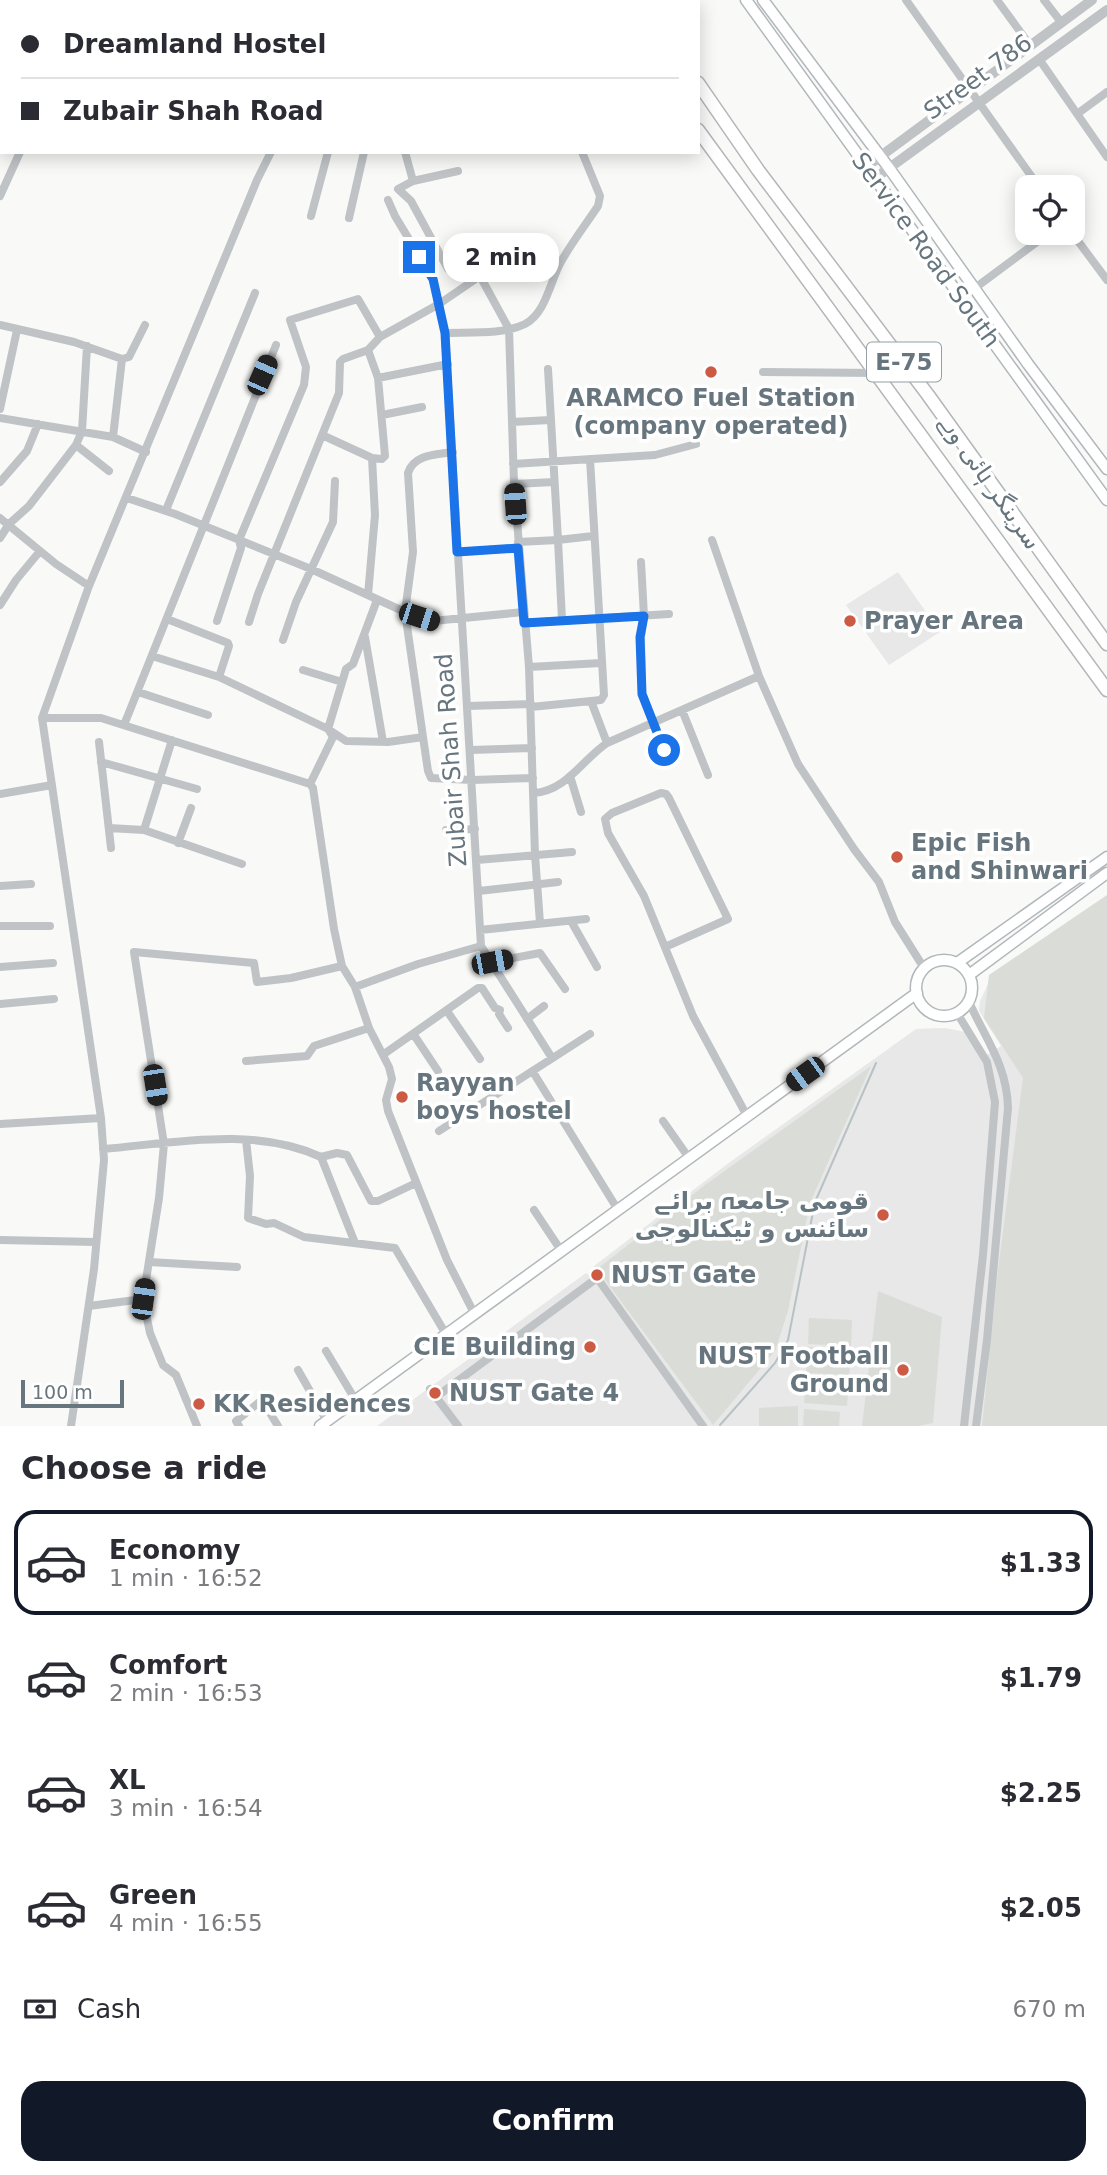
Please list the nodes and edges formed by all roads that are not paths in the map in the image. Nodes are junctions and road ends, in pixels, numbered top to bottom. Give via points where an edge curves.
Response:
1 (746, 0) edge
2 (763, 0) edge
3 (906, 0) edge
4 (997, 0) edge
5 (1044, 0) edge
6 (1091, 0) edge
7 (1107, 10) edge
8 (1061, 22) junction
9 (1030, 45) junction
10 (1039, 59) junction
11 (700, 86) edge
12 (970, 89) junction
13 (1107, 92) edge
14 (980, 102) junction
15 (1077, 114) junction
16 (700, 133) edge
17 (19, 154) edge
18 (270, 154) edge
19 (328, 154) edge
20 (364, 154) edge
21 (406, 154) edge
22 (583, 154) edge
23 (880, 157) junction
24 (1107, 157) edge
25 (866, 167) junction
26 (889, 168) junction
27 (458, 172) dead end
28 (1030, 175) edge
29 (874, 178) junction
30 (413, 181) junction
31 (0, 196) edge
32 (388, 200) dead end
33 (312, 216) dead end
34 (349, 218) dead end
35 (1033, 245) edge
36 (1082, 245) edge
37 (448, 269) dead end
38 (1106, 275) edge
39 (975, 288) junction
40 (255, 293) dead end
41 (439, 304) junction
42 (0, 325) edge
43 (145, 325) dead end
44 (509, 329) junction
45 (17, 330) junction
46 (445, 333) junction
47 (380, 337) junction
48 (276, 345) dead end
49 (88, 346) junction
50 (369, 350) junction
51 (122, 359) junction
52 (448, 363) junction
53 (548, 369) dead end
54 (762, 372) dead end
55 (878, 373) junction
56 (378, 378) junction
57 (422, 407) dead end
58 (0, 409) edge
59 (382, 415) junction
60 (0, 418) edge
61 (550, 420) junction
62 (512, 422) junction
63 (38, 424) junction
64 (82, 431) junction
65 (322, 435) junction
66 (113, 437) junction
67 (696, 444) dead end
68 (76, 445) junction
69 (146, 452) junction
70 (453, 452) junction
71 (372, 458) junction
72 (590, 459) junction
73 (553, 462) junction
74 (513, 464) junction
75 (1107, 469) edge
76 (109, 471) dead end
77 (335, 481) dead end
78 (0, 482) edge
79 (554, 482) junction
80 (514, 484) junction
81 (127, 498) junction
82 (1107, 500) edge
83 (166, 510) junction
84 (0, 518) edge
85 (9, 524) junction
86 (203, 525) junction
87 (593, 536) junction
88 (0, 538) edge
89 (239, 540) junction
90 (558, 540) junction
91 (712, 540) dead end
92 (518, 545) junction
93 (40, 551) junction
94 (457, 552) junction
95 (274, 555) junction
96 (641, 562) dead end
97 (311, 569) junction
98 (89, 586) junction
99 (373, 598) junction
100 (0, 605) edge
101 (405, 612) junction
102 (524, 612) junction
103 (669, 614) dead end
104 (644, 616) junction
105 (600, 618) junction
106 (167, 619) junction
107 (461, 619) junction
108 (562, 620) junction
109 (216, 621) dead end
110 (249, 622) dead end
111 (524, 623) junction
112 (365, 634) junction
113 (283, 640) dead end
114 (1107, 644) edge
115 (152, 656) junction
116 (601, 663) junction
117 (529, 667) junction
118 (303, 670) dead end
119 (219, 677) junction
120 (759, 677) junction
121 (342, 682) junction
122 (1107, 690) edge
123 (138, 692) junction
124 (591, 701) junction
125 (467, 706) junction
126 (531, 706) junction
127 (682, 710) junction
128 (208, 715) dead end
129 (42, 718) junction
130 (652, 723) junction
131 (124, 725) junction
132 (328, 729) junction
133 (423, 737) junction
134 (172, 740) junction
135 (99, 742) dead end
136 (383, 742) junction
137 (607, 743) junction
138 (532, 748) junction
139 (471, 750) junction
140 (664, 750) dead end
141 (101, 762) junction
142 (708, 775) dead end
143 (570, 776) junction
144 (533, 778) junction
145 (160, 779) junction
146 (472, 780) junction
147 (310, 784) junction
148 (52, 785) junction
149 (197, 789) dead end
150 (534, 793) junction
151 (0, 794) edge
152 (191, 808) dead end
153 (581, 812) dead end
154 (109, 828) junction
155 (475, 829) junction
156 (144, 830) junction
157 (446, 830) dead end
158 (178, 843) junction
159 (111, 848) dead end
160 (572, 852) dead end
161 (535, 855) junction
162 (1107, 857) edge
163 (477, 860) junction
164 (243, 864) dead end
165 (1107, 873) edge
166 (558, 882) dead end
167 (31, 884) dead end
168 (537, 884) junction
169 (0, 887) edge
170 (480, 891) junction
171 (586, 919) dead end
172 (572, 921) junction
173 (540, 923) junction
174 (0, 926) edge
175 (50, 926) dead end
176 (480, 930) junction
177 (481, 946) junction
178 (665, 947) junction
179 (492, 962) junction
180 (53, 963) dead end
181 (957, 963) junction
182 (342, 966) junction
183 (0, 967) edge
184 (597, 967) dead end
185 (924, 968) junction
186 (969, 975) junction
187 (355, 987) junction
188 (565, 989) dead end
189 (917, 993) junction
190 (54, 999) dead end
191 (516, 1002) junction
192 (969, 1002) junction
193 (0, 1004) edge
194 (544, 1006) dead end
195 (500, 1010) junction
196 (447, 1011) junction
197 (957, 1013) junction
198 (527, 1019) junction
199 (369, 1028) junction
200 (508, 1028) dead end
201 (590, 1034) dead end
202 (414, 1035) junction
203 (384, 1054) junction
204 (552, 1058) junction
205 (480, 1059) dead end
206 (246, 1061) dead end
207 (438, 1071) dead end
208 (533, 1072) junction
209 (747, 1116) junction
210 (101, 1118) junction
211 (663, 1121) dead end
212 (3, 1125) edge
213 (439, 1131) dead end
214 (246, 1140) junction
215 (164, 1144) junction
216 (103, 1149) junction
217 (321, 1157) junction
218 (689, 1158) junction
219 (416, 1184) junction
220 (534, 1210) dead end
221 (618, 1210) junction
222 (0, 1240) edge
223 (96, 1242) junction
224 (355, 1243) junction
225 (562, 1252) junction
226 (983, 1255) junction
227 (995, 1256) junction
228 (149, 1262) junction
229 (237, 1267) dead end
230 (143, 1299) junction
231 (89, 1306) junction
232 (475, 1315) junction
233 (447, 1336) junction
234 (326, 1351) dead end
235 (298, 1370) dead end
236 (430, 1389) dead end
237 (436, 1397) junction
238 (356, 1401) junction
239 (323, 1423) edge
240 (71, 1426) edge
241 (197, 1426) edge
242 (239, 1426) edge
243 (278, 1426) edge
244 (458, 1426) edge
245 (703, 1426) edge
246 (964, 1426) edge
247 (976, 1426) edge

1 - 25 main road, Service Road South
2 - 23 main road
3 - 12 street
4 - 9 street
5 - 8 street
6 - 8 street, Street 786
7 - 10 street, Street 786
8 - 9 street, Street 786
9 - 12 street, Street 786
10 - 14 street, Street 786
10 - 15 street
11 - 114 highway, سرینگر ہائی وے / E-75
12 - 14 street
12 - 23 street, Street 786
13 - 15 street
14 - 26 street, Street 786
14 - 28 street
15 - 24 street
16 - 55 highway, سرینگر ہائی وے / E-75
17 - 31 street
18 - 69 street
19 - 33 street
20 - 34 street
21 - 30 street
22 - 44 street via 600,196 598,206 561,262 534,317
23 - 25 street, Street 786
23 - 26 main road
25 - 29 main road, Service Road South
26 - 29 street, Street 786
26 - 39 main road
27 - 30 street
29 - 82 main road, Service Road South
30 - 37 street via 398,189 411,201
32 - 41 street, Zubair Shah Road via 433,279
35 - 39 street
36 - 38 street
39 - 75 main road
40 - 83 street
41 - 44 street via 480,275
41 - 46 street, Zubair Shah Road
41 - 47 street
42 - 45 street
43 - 51 street via 129,357
44 - 46 street
44 - 62 street
45 - 49 street
45 - 58 street
46 - 52 street, Zubair Shah Road
47 - 50 street
47 - 89 street via 359,299 290,320 306,367 304,385
48 - 86 street
49 - 51 street
49 - 64 street
50 - 56 street
50 - 65 street via 341,362 339,393
51 - 66 street
52 - 56 street
52 - 70 street, Zubair Shah Road
53 - 61 street
54 - 55 street
55 - 122 highway, سرینگر ہائی وے / E-75
56 - 59 street
57 - 59 street
59 - 71 street via 385,456
60 - 63 street
61 - 62 street
61 - 73 street
62 - 74 street
63 - 64 street
63 - 78 street via 27,451
64 - 66 street
64 - 68 street
65 - 71 street
65 - 95 street
66 - 69 street
67 - 72 street via 655,455
68 - 76 street
68 - 85 street via 29,506
69 - 81 street
70 - 94 street, Zubair Shah Road
70 - 101 street via 410,465 413,552
71 - 99 street
72 - 73 street
72 - 87 street
73 - 74 street
73 - 79 street
74 - 80 street
77 - 97 street via 333,522
79 - 80 street
79 - 90 street
80 - 92 street
81 - 83 street
81 - 98 street
83 - 86 street
84 - 85 street
85 - 88 street
85 - 93 street
86 - 89 street
86 - 106 street
87 - 90 street
87 - 105 street
89 - 95 street
89 - 109 street via 241,548
90 - 92 street
90 - 108 street
91 - 120 street
92 - 94 street
92 - 102 street
93 - 98 street
93 - 100 street
94 - 107 street, Zubair Shah Road
95 - 97 street
95 - 110 street
96 - 104 street
97 - 99 street
97 - 113 street
98 - 129 street
99 - 101 street
99 - 112 street
101 - 107 street via 433,621
101 - 133 street
102 - 107 street
102 - 111 street
103 - 104 street
104 - 105 street
104 - 130 street via 642,694
105 - 108 street
105 - 116 street
106 - 115 street
106 - 119 street via 228,643
107 - 125 street, Zubair Shah Road
108 - 111 street
111 - 117 street
112 - 121 street
112 - 136 street
115 - 119 street
115 - 123 street
116 - 117 street
116 - 124 street via 604,695
117 - 126 street
118 - 121 street
119 - 132 street
120 - 127 street
120 - 185 street via 798,764 879,882 895,922
121 - 132 street
123 - 128 street
123 - 131 street
124 - 126 street
124 - 137 street
125 - 126 street
125 - 139 street, Zubair Shah Road
126 - 138 street
127 - 130 street
127 - 142 street
129 - 131 street via 101,718
129 - 148 street
130 - 137 street
130 - 140 street
131 - 134 street
132 - 136 street via 346,741
132 - 147 street via 333,737
133 - 136 street
133 - 146 street via 431,778
134 - 145 street
134 - 147 street
135 - 141 street
137 - 143 street
138 - 139 street
138 - 144 street
139 - 146 street, Zubair Shah Road
141 - 145 street
141 - 154 street
143 - 150 street via 561,785
143 - 153 street
144 - 146 street
144 - 150 street
145 - 149 street
145 - 156 street
146 - 155 street, Zubair Shah Road
147 - 182 street
148 - 151 street
148 - 210 street
150 - 161 street
152 - 158 street
154 - 156 street
154 - 159 street
155 - 157 street
155 - 163 street, Zubair Shah Road
156 - 158 street
158 - 164 street
160 - 161 street
161 - 163 street
161 - 168 street
162 - 181 main road
163 - 170 street, Zubair Shah Road
165 - 186 main road
166 - 168 street
167 - 169 street
168 - 170 street
168 - 173 street
170 - 176 street, Zubair Shah Road
171 - 172 street
172 - 173 street
172 - 184 street
173 - 176 street
174 - 175 street
176 - 177 street, Zubair Shah Road
177 - 179 street
177 - 187 street
178 - 178 street via 728,919 669,798 661,793 605,819
178 - 209 street via 693,1016
179 - 188 street via 540,953
179 - 191 street
180 - 183 street
181 - 185 main road via 940,960
181 - 186 main road
182 - 187 street
182 - 215 street via 257,982 254,963 134,952
185 - 189 main road
186 - 192 main road
187 - 199 street
189 - 197 main road via 931,1013
189 - 209 main road
190 - 193 street
191 - 195 street
191 - 198 street
192 - 197 main road
192 - 227 street via 1001,1064 1008,1092
194 - 198 street
195 - 196 street via 482,988
195 - 200 street
196 - 202 street
196 - 205 street
197 - 226 street via 987,1062 994,1088
198 - 204 street
199 - 203 street
199 - 206 street via 314,1046 307,1056
201 - 204 street
202 - 203 street
202 - 207 street
203 - 219 street via 392,1079 388,1111
204 - 208 street
208 - 213 street
208 - 221 street
209 - 218 main road
210 - 212 street
210 - 216 street
211 - 218 street
214 - 215 street
214 - 217 street via 303,1149
214 - 224 street via 248,1218 274,1223 304,1237
215 - 216 street
215 - 228 street
216 - 223 street
217 - 219 street via 347,1155 371,1201
217 - 224 street
218 - 221 main road
219 - 232 street
220 - 225 street
221 - 225 main road
222 - 223 street
223 - 231 street
224 - 233 street via 395,1248
225 - 232 main road
226 - 227 street
226 - 246 street
227 - 247 street
228 - 229 street
228 - 230 street
230 - 231 street
230 - 241 street via 163,1365 176,1375
231 - 240 street
232 - 233 main road
233 - 238 main road
234 - 238 street
235 - 239 street
236 - 237 street
237 - 244 street
237 - 245 street via 596,1276
238 - 239 main road
242 - 243 street via 236,1421 262,1400

